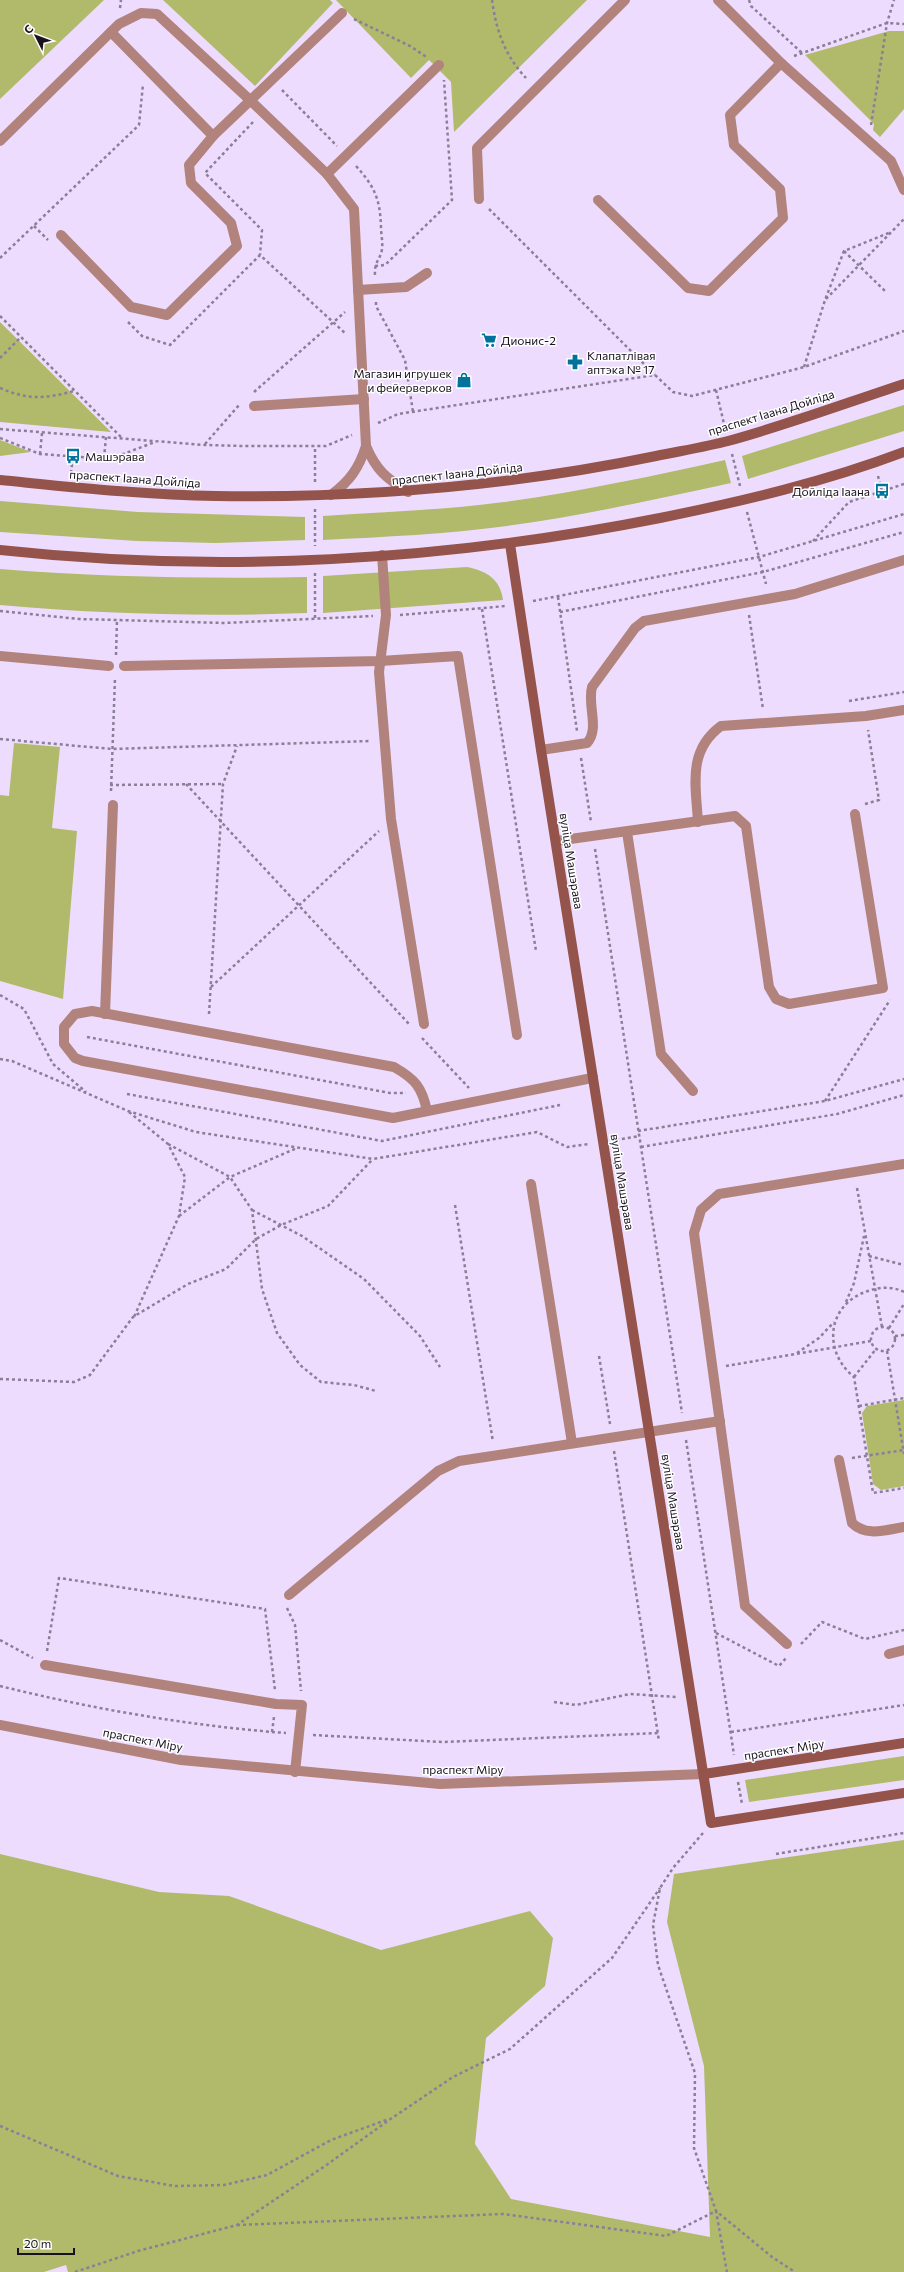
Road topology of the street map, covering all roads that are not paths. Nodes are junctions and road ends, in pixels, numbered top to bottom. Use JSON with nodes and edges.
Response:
{"nodes":[{"id":1,"x":625,"y":0,"type":"edge"},
{"id":2,"x":722,"y":1,"type":"edge"},
{"id":3,"x":342,"y":13,"type":"road end"},
{"id":4,"x":111,"y":32,"type":"junction"},
{"id":5,"x":781,"y":62,"type":"junction"},
{"id":6,"x":439,"y":65,"type":"road end"},
{"id":7,"x":250,"y":100,"type":"junction"},
{"id":8,"x":214,"y":136,"type":"junction"},
{"id":9,"x":0,"y":141,"type":"edge"},
{"id":10,"x":327,"y":174,"type":"junction"},
{"id":11,"x":904,"y":190,"type":"edge"},
{"id":12,"x":479,"y":199,"type":"road end"},
{"id":13,"x":598,"y":200,"type":"dead end"},
{"id":14,"x":61,"y":235,"type":"dead end"},
{"id":15,"x":427,"y":273,"type":"dead end"},
{"id":16,"x":358,"y":295,"type":"junction"},
{"id":17,"x":904,"y":384,"type":"edge"},
{"id":18,"x":364,"y":399,"type":"junction"},
{"id":19,"x":254,"y":406,"type":"dead end"},
{"id":20,"x":366,"y":446,"type":"junction"},
{"id":21,"x":904,"y":452,"type":"edge"},
{"id":22,"x":0,"y":480,"type":"edge"},
{"id":23,"x":408,"y":492,"type":"junction"},
{"id":24,"x":331,"y":495,"type":"junction"},
{"id":25,"x":510,"y":544,"type":"junction"},
{"id":26,"x":0,"y":550,"type":"edge"},
{"id":27,"x":382,"y":555,"type":"junction"},
{"id":28,"x":904,"y":560,"type":"edge"},
{"id":29,"x":0,"y":656,"type":"edge"},
{"id":30,"x":380,"y":661,"type":"junction"},
{"id":31,"x":904,"y":710,"type":"edge"},
{"id":32,"x":541,"y":750,"type":"junction"},
{"id":33,"x":113,"y":805,"type":"road end"},
{"id":34,"x":855,"y":814,"type":"dead end"},
{"id":35,"x":698,"y":822,"type":"junction"},
{"id":36,"x":627,"y":832,"type":"junction"},
{"id":37,"x":556,"y":841,"type":"junction"},
{"id":38,"x":105,"y":1014,"type":"junction"},
{"id":39,"x":424,"y":1024,"type":"dead end"},
{"id":40,"x":518,"y":1034,"type":"dead end"},
{"id":41,"x":593,"y":1077,"type":"junction"},
{"id":42,"x":693,"y":1091,"type":"dead end"},
{"id":43,"x":427,"y":1111,"type":"junction"},
{"id":44,"x":904,"y":1164,"type":"edge"},
{"id":45,"x":532,"y":1184,"type":"dead end"},
{"id":46,"x":720,"y":1421,"type":"junction"},
{"id":47,"x":649,"y":1430,"type":"junction"},
{"id":48,"x":572,"y":1443,"type":"junction"},
{"id":49,"x":839,"y":1460,"type":"road end"},
{"id":50,"x":904,"y":1527,"type":"edge"},
{"id":51,"x":289,"y":1595,"type":"road end"},
{"id":52,"x":791,"y":1647,"type":"road end"},
{"id":53,"x":904,"y":1650,"type":"edge"},
{"id":54,"x":889,"y":1654,"type":"dead end"},
{"id":55,"x":45,"y":1665,"type":"road end"},
{"id":56,"x":0,"y":1725,"type":"edge"},
{"id":57,"x":904,"y":1743,"type":"edge"},
{"id":58,"x":295,"y":1772,"type":"junction"},
{"id":59,"x":704,"y":1774,"type":"junction"},
{"id":60,"x":904,"y":1793,"type":"edge"}],
"edges":[{"from":1,"to":12,"type":"street"},
{"from":2,"to":5,"type":"street"},
{"from":3,"to":7,"type":"street"},
{"from":4,"to":7,"type":"street"},
{"from":4,"to":8,"type":"street"},
{"from":4,"to":9,"type":"street"},
{"from":5,"to":11,"type":"street"},
{"from":5,"to":13,"type":"street"},
{"from":6,"to":10,"type":"street"},
{"from":7,"to":8,"type":"street"},
{"from":7,"to":10,"type":"street"},
{"from":8,"to":14,"type":"street"},
{"from":10,"to":16,"type":"street"},
{"from":15,"to":16,"type":"street"},
{"from":16,"to":18,"type":"street"},
{"from":17,"to":23,"type":"main road","name":"праспект Іаана Дойліда"},
{"from":18,"to":19,"type":"street"},
{"from":18,"to":20,"type":"street"},
{"from":20,"to":23,"type":"street"},
{"from":20,"to":24,"type":"street"},
{"from":21,"to":25,"type":"main road"},
{"from":22,"to":24,"type":"main road","name":"праспект Іаана Дойліда"},
{"from":23,"to":24,"type":"main road","name":"праспект Іаана Дойліда"},
{"from":25,"to":27,"type":"main road"},
{"from":25,"to":32,"type":"main road","name":"вуліца Машэрава"},
{"from":26,"to":27,"type":"main road"},
{"from":27,"to":30,"type":"street"},
{"from":28,"to":32,"type":"street"},
{"from":29,"to":30,"type":"street"},
{"from":30,"to":39,"type":"street"},
{"from":30,"to":40,"type":"street"},
{"from":31,"to":35,"type":"street"},
{"from":32,"to":37,"type":"main road","name":"вуліца Машэрава"},
{"from":33,"to":38,"type":"street"},
{"from":34,"to":35,"type":"street"},
{"from":35,"to":36,"type":"street"},
{"from":36,"to":37,"type":"street"},
{"from":36,"to":42,"type":"street"},
{"from":37,"to":41,"type":"main road","name":"вуліца Машэрава"},
{"from":38,"to":43,"type":"street"},
{"from":38,"to":43,"type":"street"},
{"from":41,"to":43,"type":"street"},
{"from":41,"to":47,"type":"main road","name":"вуліца Машэрава"},
{"from":44,"to":46,"type":"street"},
{"from":45,"to":48,"type":"street"},
{"from":46,"to":47,"type":"street"},
{"from":46,"to":52,"type":"street"},
{"from":47,"to":48,"type":"street"},
{"from":47,"to":59,"type":"main road","name":"вуліца Машэрава"},
{"from":48,"to":51,"type":"street"},
{"from":49,"to":50,"type":"street"},
{"from":53,"to":54,"type":"street"},
{"from":55,"to":58,"type":"street"},
{"from":56,"to":58,"type":"street","name":"праспект Міру"},
{"from":57,"to":59,"type":"main road","name":"праспект Міру"},
{"from":58,"to":59,"type":"street","name":"праспект Міру"},
{"from":59,"to":60,"type":"main road","name":"вуліца Машэрава"}]}
